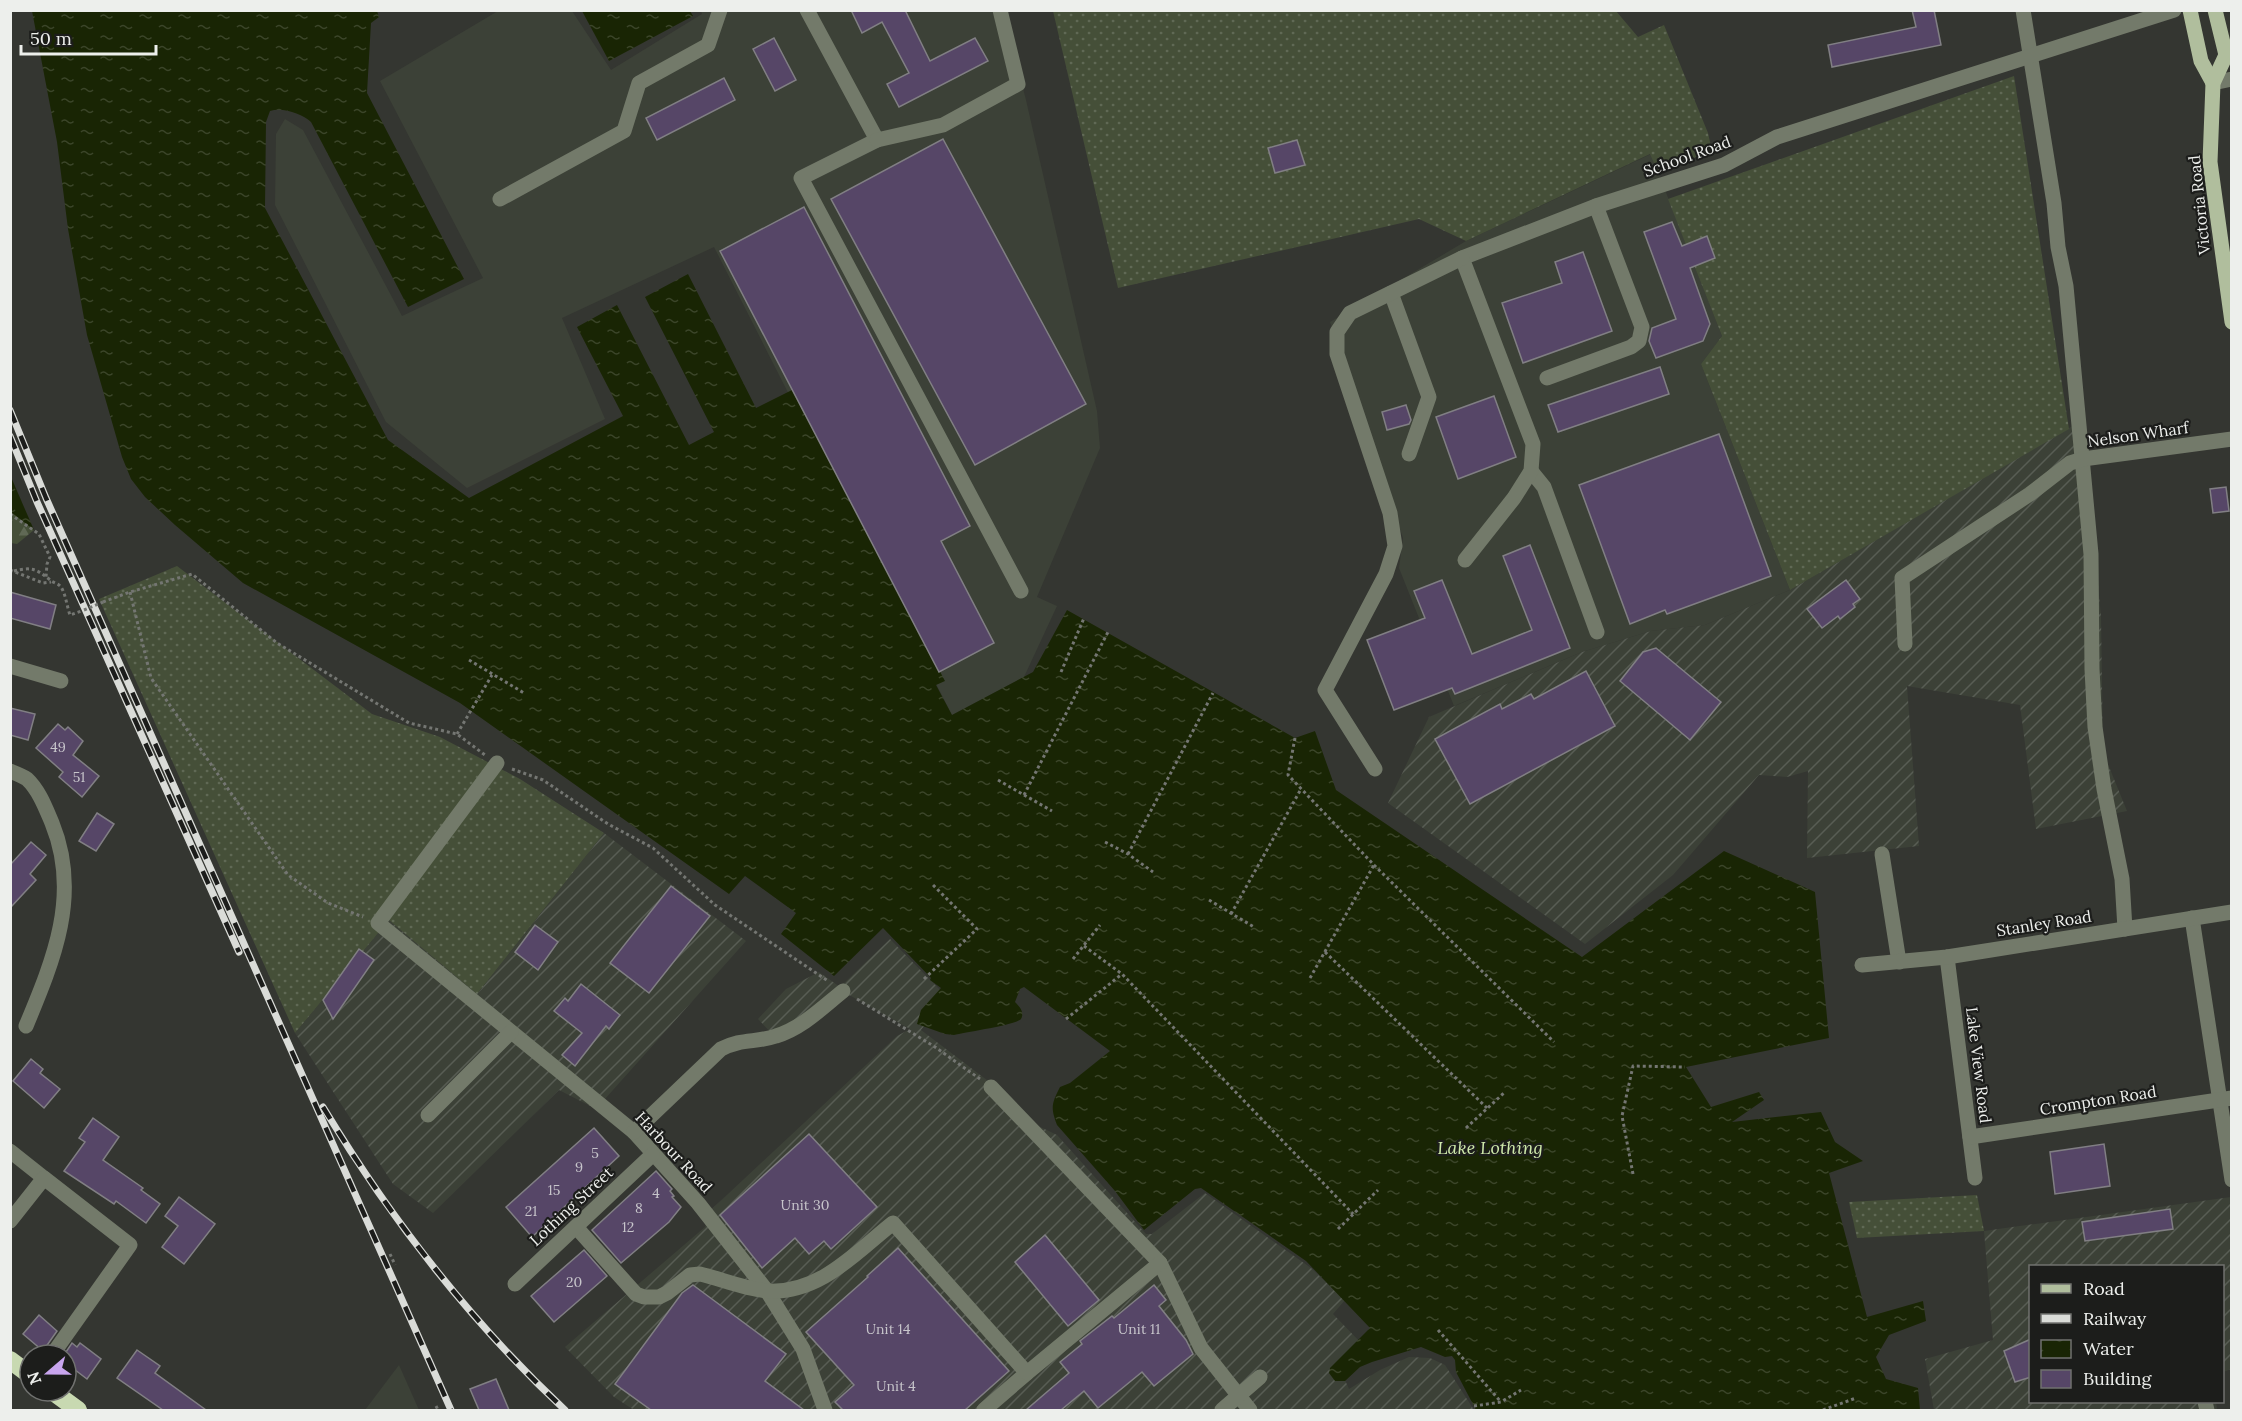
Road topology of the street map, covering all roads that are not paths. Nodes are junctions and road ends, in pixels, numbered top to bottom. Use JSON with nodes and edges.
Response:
{"nodes":[{"id":1,"x":720,"y":10,"type":"edge"},
{"id":2,"x":807,"y":10,"type":"edge"},
{"id":3,"x":1000,"y":10,"type":"edge"},
{"id":4,"x":2023,"y":10,"type":"edge"},
{"id":5,"x":2174,"y":10,"type":"edge"},
{"id":6,"x":2190,"y":10,"type":"edge"},
{"id":7,"x":2215,"y":10,"type":"edge"},
{"id":8,"x":2029,"y":56,"type":"junction"},
{"id":9,"x":2232,"y":79,"type":"edge"},
{"id":10,"x":2213,"y":83,"type":"junction"},
{"id":11,"x":878,"y":140,"type":"junction"},
{"id":12,"x":500,"y":199,"type":"dead end"},
{"id":13,"x":1596,"y":206,"type":"junction"},
{"id":14,"x":1462,"y":258,"type":"junction"},
{"id":15,"x":1392,"y":293,"type":"junction"},
{"id":16,"x":2232,"y":322,"type":"edge"},
{"id":17,"x":1547,"y":378,"type":"dead end"},
{"id":18,"x":2232,"y":440,"type":"edge"},
{"id":19,"x":1408,"y":454,"type":"dead end"},
{"id":20,"x":2083,"y":459,"type":"junction"},
{"id":21,"x":1531,"y":471,"type":"junction"},
{"id":22,"x":1464,"y":560,"type":"dead end"},
{"id":23,"x":1022,"y":591,"type":"dead end"},
{"id":24,"x":1597,"y":632,"type":"dead end"},
{"id":25,"x":1905,"y":644,"type":"dead end"},
{"id":26,"x":10,"y":666,"type":"edge"},
{"id":27,"x":61,"y":681,"type":"dead end"},
{"id":28,"x":497,"y":764,"type":"road end"},
{"id":29,"x":1375,"y":769,"type":"dead end"},
{"id":30,"x":10,"y":771,"type":"edge"},
{"id":31,"x":1882,"y":854,"type":"dead end"},
{"id":32,"x":2232,"y":912,"type":"edge"},
{"id":33,"x":2192,"y":918,"type":"junction"},
{"id":34,"x":2125,"y":928,"type":"junction"},
{"id":35,"x":1947,"y":957,"type":"junction"},
{"id":36,"x":1899,"y":962,"type":"junction"},
{"id":37,"x":1862,"y":965,"type":"dead end"},
{"id":38,"x":843,"y":991,"type":"road end"},
{"id":39,"x":26,"y":1026,"type":"dead end"},
{"id":40,"x":511,"y":1032,"type":"junction"},
{"id":41,"x":991,"y":1087,"type":"road end"},
{"id":42,"x":2226,"y":1099,"type":"edge"},
{"id":43,"x":428,"y":1115,"type":"dead end"},
{"id":44,"x":634,"y":1132,"type":"junction"},
{"id":45,"x":1970,"y":1137,"type":"junction"},
{"id":46,"x":10,"y":1151,"type":"edge"},
{"id":47,"x":652,"y":1155,"type":"junction"},
{"id":48,"x":44,"y":1178,"type":"junction"},
{"id":49,"x":1976,"y":1178,"type":"dead end"},
{"id":50,"x":2232,"y":1180,"type":"edge"},
{"id":51,"x":10,"y":1221,"type":"edge"},
{"id":52,"x":576,"y":1227,"type":"junction"},
{"id":53,"x":1160,"y":1263,"type":"junction"},
{"id":54,"x":515,"y":1284,"type":"dead end"},
{"id":55,"x":767,"y":1291,"type":"junction"},
{"id":56,"x":61,"y":1343,"type":"edge"},
{"id":57,"x":1027,"y":1373,"type":"junction"},
{"id":58,"x":1260,"y":1377,"type":"dead end"},
{"id":59,"x":1238,"y":1396,"type":"junction"},
{"id":60,"x":825,"y":1410,"type":"edge"},
{"id":61,"x":984,"y":1410,"type":"edge"},
{"id":62,"x":1222,"y":1410,"type":"edge"},
{"id":63,"x":1250,"y":1410,"type":"edge"}],
"edges":[{"from":1,"to":12,"type":"street"},
{"from":2,"to":11,"type":"street"},
{"from":3,"to":11,"type":"street"},
{"from":4,"to":8,"type":"street"},
{"from":5,"to":8,"type":"street","name":"School Road"},
{"from":6,"to":10,"type":"main road","name":"Victoria Road"},
{"from":7,"to":10,"type":"main road","name":"Victoria Road"},
{"from":8,"to":13,"type":"street","name":"School Road"},
{"from":8,"to":20,"type":"street"},
{"from":9,"to":10,"type":"street"},
{"from":10,"to":16,"type":"main road","name":"Victoria Road"},
{"from":11,"to":23,"type":"street"},
{"from":13,"to":14,"type":"street","name":"School Road"},
{"from":13,"to":17,"type":"street"},
{"from":14,"to":15,"type":"street","name":"School Road"},
{"from":14,"to":21,"type":"street"},
{"from":15,"to":19,"type":"street"},
{"from":15,"to":29,"type":"street","name":"School Road"},
{"from":18,"to":20,"type":"street","name":"Nelson Wharf"},
{"from":20,"to":25,"type":"street","name":"Nelson Wharf"},
{"from":20,"to":34,"type":"street"},
{"from":21,"to":22,"type":"street"},
{"from":21,"to":24,"type":"street"},
{"from":26,"to":27,"type":"street"},
{"from":28,"to":40,"type":"street","name":"Harbour Road"},
{"from":30,"to":39,"type":"street"},
{"from":31,"to":36,"type":"street"},
{"from":32,"to":33,"type":"street","name":"Stanley Road"},
{"from":33,"to":34,"type":"street","name":"Stanley Road"},
{"from":33,"to":42,"type":"street"},
{"from":34,"to":35,"type":"street","name":"Stanley Road"},
{"from":35,"to":36,"type":"street","name":"Stanley Road"},
{"from":35,"to":45,"type":"street","name":"Lake View Road"},
{"from":36,"to":37,"type":"street","name":"Stanley Road"},
{"from":38,"to":44,"type":"street"},
{"from":40,"to":43,"type":"street"},
{"from":40,"to":44,"type":"street","name":"Harbour Road"},
{"from":41,"to":53,"type":"street"},
{"from":42,"to":45,"type":"street","name":"Crompton Road"},
{"from":42,"to":50,"type":"street"},
{"from":44,"to":47,"type":"street","name":"Harbour Road"},
{"from":45,"to":49,"type":"street","name":"Lake View Road"},
{"from":46,"to":48,"type":"street"},
{"from":47,"to":52,"type":"street","name":"Lothing Street"},
{"from":47,"to":55,"type":"street","name":"Harbour Road"},
{"from":48,"to":51,"type":"street"},
{"from":48,"to":56,"type":"street"},
{"from":52,"to":54,"type":"street","name":"Lothing Street"},
{"from":52,"to":55,"type":"street"},
{"from":53,"to":57,"type":"street"},
{"from":53,"to":59,"type":"street"},
{"from":55,"to":57,"type":"street"},
{"from":55,"to":60,"type":"street","name":"Harbour Road"},
{"from":57,"to":61,"type":"street"},
{"from":58,"to":59,"type":"street"},
{"from":59,"to":62,"type":"street"},
{"from":59,"to":63,"type":"street"}]}
